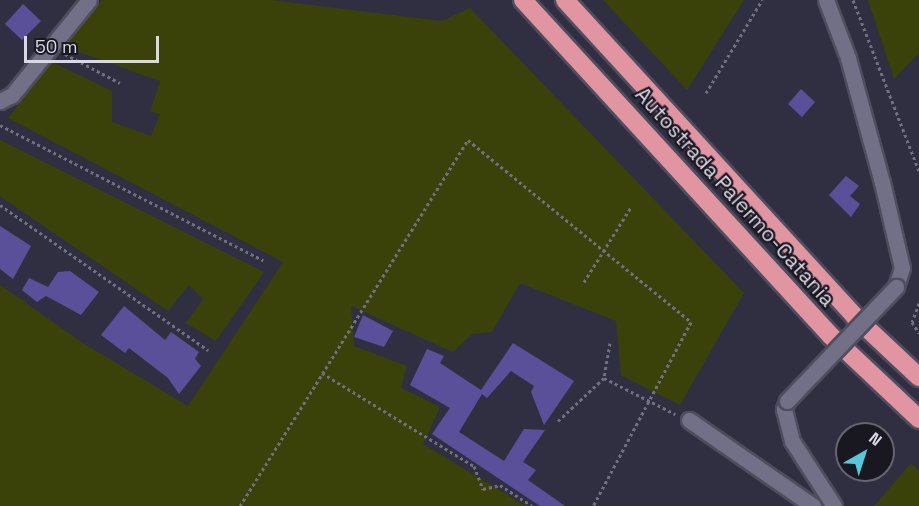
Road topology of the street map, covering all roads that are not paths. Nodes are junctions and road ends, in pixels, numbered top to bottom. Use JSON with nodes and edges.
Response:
{"nodes":[{"id":1,"x":89,"y":0,"type":"edge"},
{"id":2,"x":523,"y":0,"type":"edge"},
{"id":3,"x":565,"y":0,"type":"edge"},
{"id":4,"x":826,"y":0,"type":"edge"},
{"id":5,"x":0,"y":101,"type":"edge"},
{"id":6,"x":919,"y":377,"type":"edge"},
{"id":7,"x":919,"y":419,"type":"edge"},
{"id":8,"x":689,"y":420,"type":"road end"},
{"id":9,"x":813,"y":506,"type":"edge"},
{"id":10,"x":834,"y":506,"type":"edge"}],
"edges":[{"from":1,"to":5,"type":"street"},
{"from":2,"to":7,"type":"highway","name":"Autostrada Palermo-Catania"},
{"from":3,"to":6,"type":"highway","name":"Autostrada Palermo-Catania"},
{"from":4,"to":10,"type":"street","bridge":true},
{"from":8,"to":9,"type":"street"}]}
